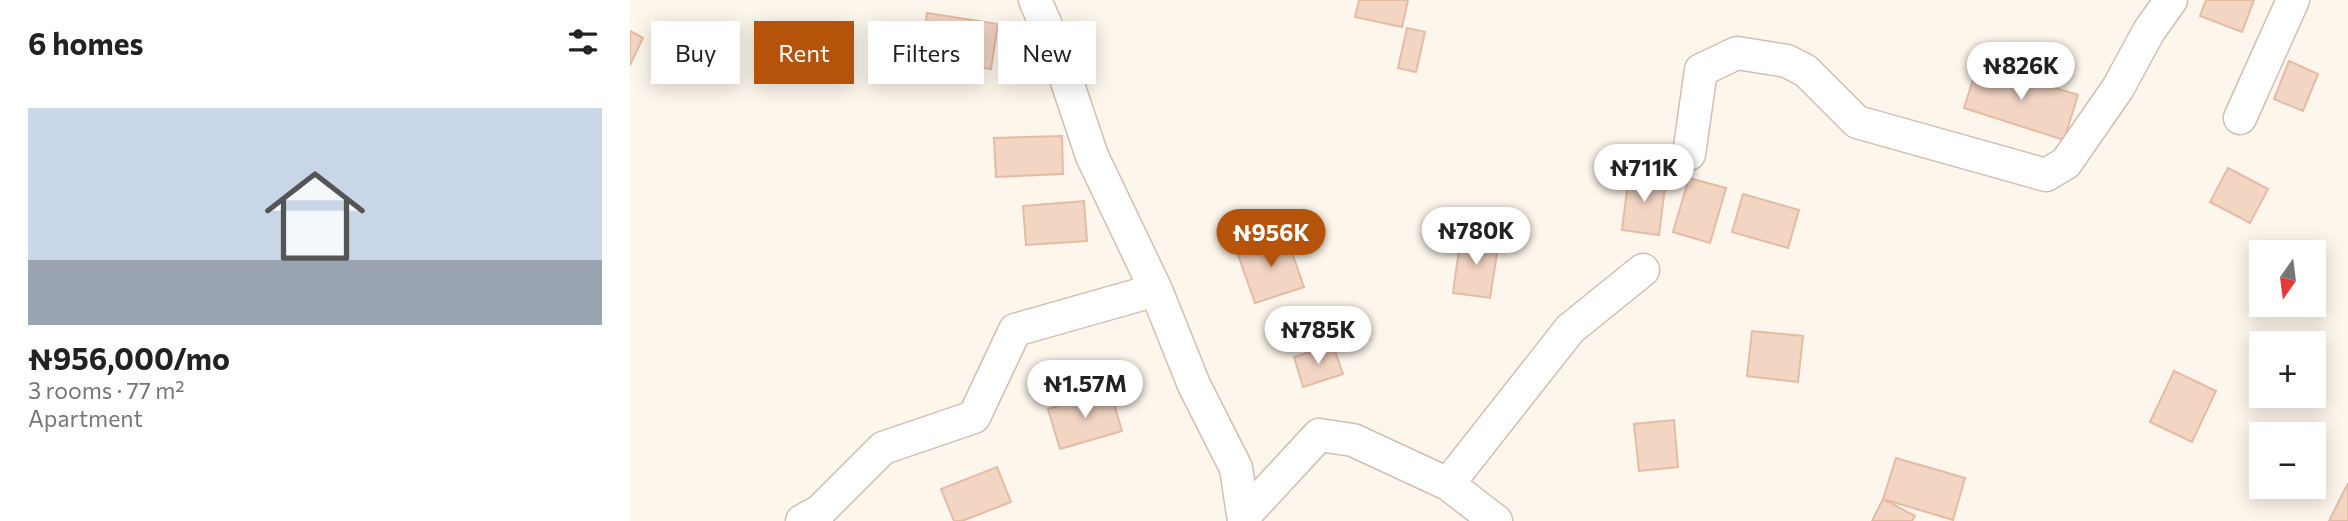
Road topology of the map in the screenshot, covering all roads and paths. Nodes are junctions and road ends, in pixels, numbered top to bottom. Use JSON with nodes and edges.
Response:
{"nodes":[{"id":1,"x":1035,"y":0,"type":"edge"},
{"id":2,"x":2171,"y":0,"type":"edge"},
{"id":3,"x":2293,"y":0,"type":"edge"},
{"id":4,"x":2240,"y":118,"type":"dead end"},
{"id":5,"x":1689,"y":154,"type":"dead end"},
{"id":6,"x":1643,"y":270,"type":"dead end"},
{"id":7,"x":1156,"y":290,"type":"junction"},
{"id":8,"x":1448,"y":484,"type":"junction"},
{"id":9,"x":1244,"y":518,"type":"edge"},
{"id":10,"x":802,"y":521,"type":"edge"},
{"id":11,"x":1496,"y":521,"type":"edge"}],
"edges":[{"from":1,"to":7,"type":"street"},
{"from":2,"to":5,"type":"street"},
{"from":3,"to":4,"type":"street"},
{"from":6,"to":8,"type":"street"},
{"from":7,"to":9,"type":"street"},
{"from":7,"to":10,"type":"street"},
{"from":8,"to":9,"type":"street"},
{"from":8,"to":11,"type":"street"}]}
